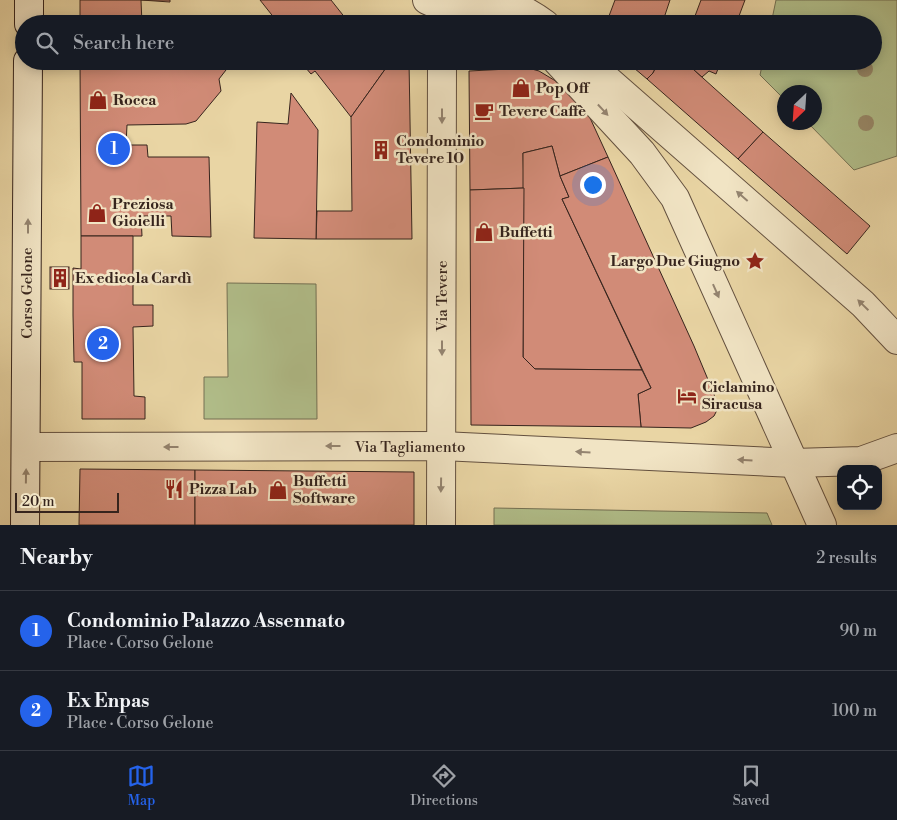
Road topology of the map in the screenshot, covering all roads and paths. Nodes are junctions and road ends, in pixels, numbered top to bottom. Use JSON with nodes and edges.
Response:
{"nodes":[{"id":1,"x":29,"y":0,"type":"edge"},
{"id":2,"x":521,"y":9,"type":"edge"},
{"id":3,"x":435,"y":10,"type":"edge"},
{"id":4,"x":29,"y":15,"type":"edge"},
{"id":5,"x":481,"y":15,"type":"edge"},
{"id":6,"x":494,"y":15,"type":"edge"},
{"id":7,"x":28,"y":70,"type":"edge"},
{"id":8,"x":442,"y":70,"type":"edge"},
{"id":9,"x":565,"y":70,"type":"edge"},
{"id":10,"x":596,"y":70,"type":"edge"},
{"id":11,"x":701,"y":161,"type":"junction"},
{"id":12,"x":663,"y":182,"type":"junction"},
{"id":13,"x":897,"y":340,"type":"edge"},
{"id":14,"x":442,"y":446,"type":"junction"},
{"id":15,"x":26,"y":447,"type":"junction"},
{"id":16,"x":897,"y":448,"type":"edge"},
{"id":17,"x":794,"y":464,"type":"junction"},
{"id":18,"x":25,"y":525,"type":"edge"},
{"id":19,"x":441,"y":525,"type":"edge"},
{"id":20,"x":822,"y":525,"type":"edge"}],
"edges":[{"from":1,"to":4,"type":"street"},
{"from":2,"to":6,"type":"street"},
{"from":3,"to":5,"type":"street"},
{"from":15,"to":7,"type":"street","name":"Corso Gelone","one_way":true},
{"from":8,"to":14,"type":"street","name":"Via Tevere","one_way":true},
{"from":9,"to":12,"type":"street","one_way":true},
{"from":10,"to":11,"type":"street"},
{"from":11,"to":12,"type":"street"},
{"from":13,"to":11,"type":"street","one_way":true},
{"from":12,"to":17,"type":"street","one_way":true},
{"from":14,"to":15,"type":"street","name":"Via Tagliamento","one_way":true},
{"from":17,"to":14,"type":"street","name":"Via Tagliamento","one_way":true},
{"from":14,"to":19,"type":"street","name":"Via Tevere","one_way":true},
{"from":18,"to":15,"type":"street","name":"Corso Gelone","one_way":true},
{"from":16,"to":17,"type":"street","name":"Via Tagliamento"},
{"from":17,"to":20,"type":"street"}]}
